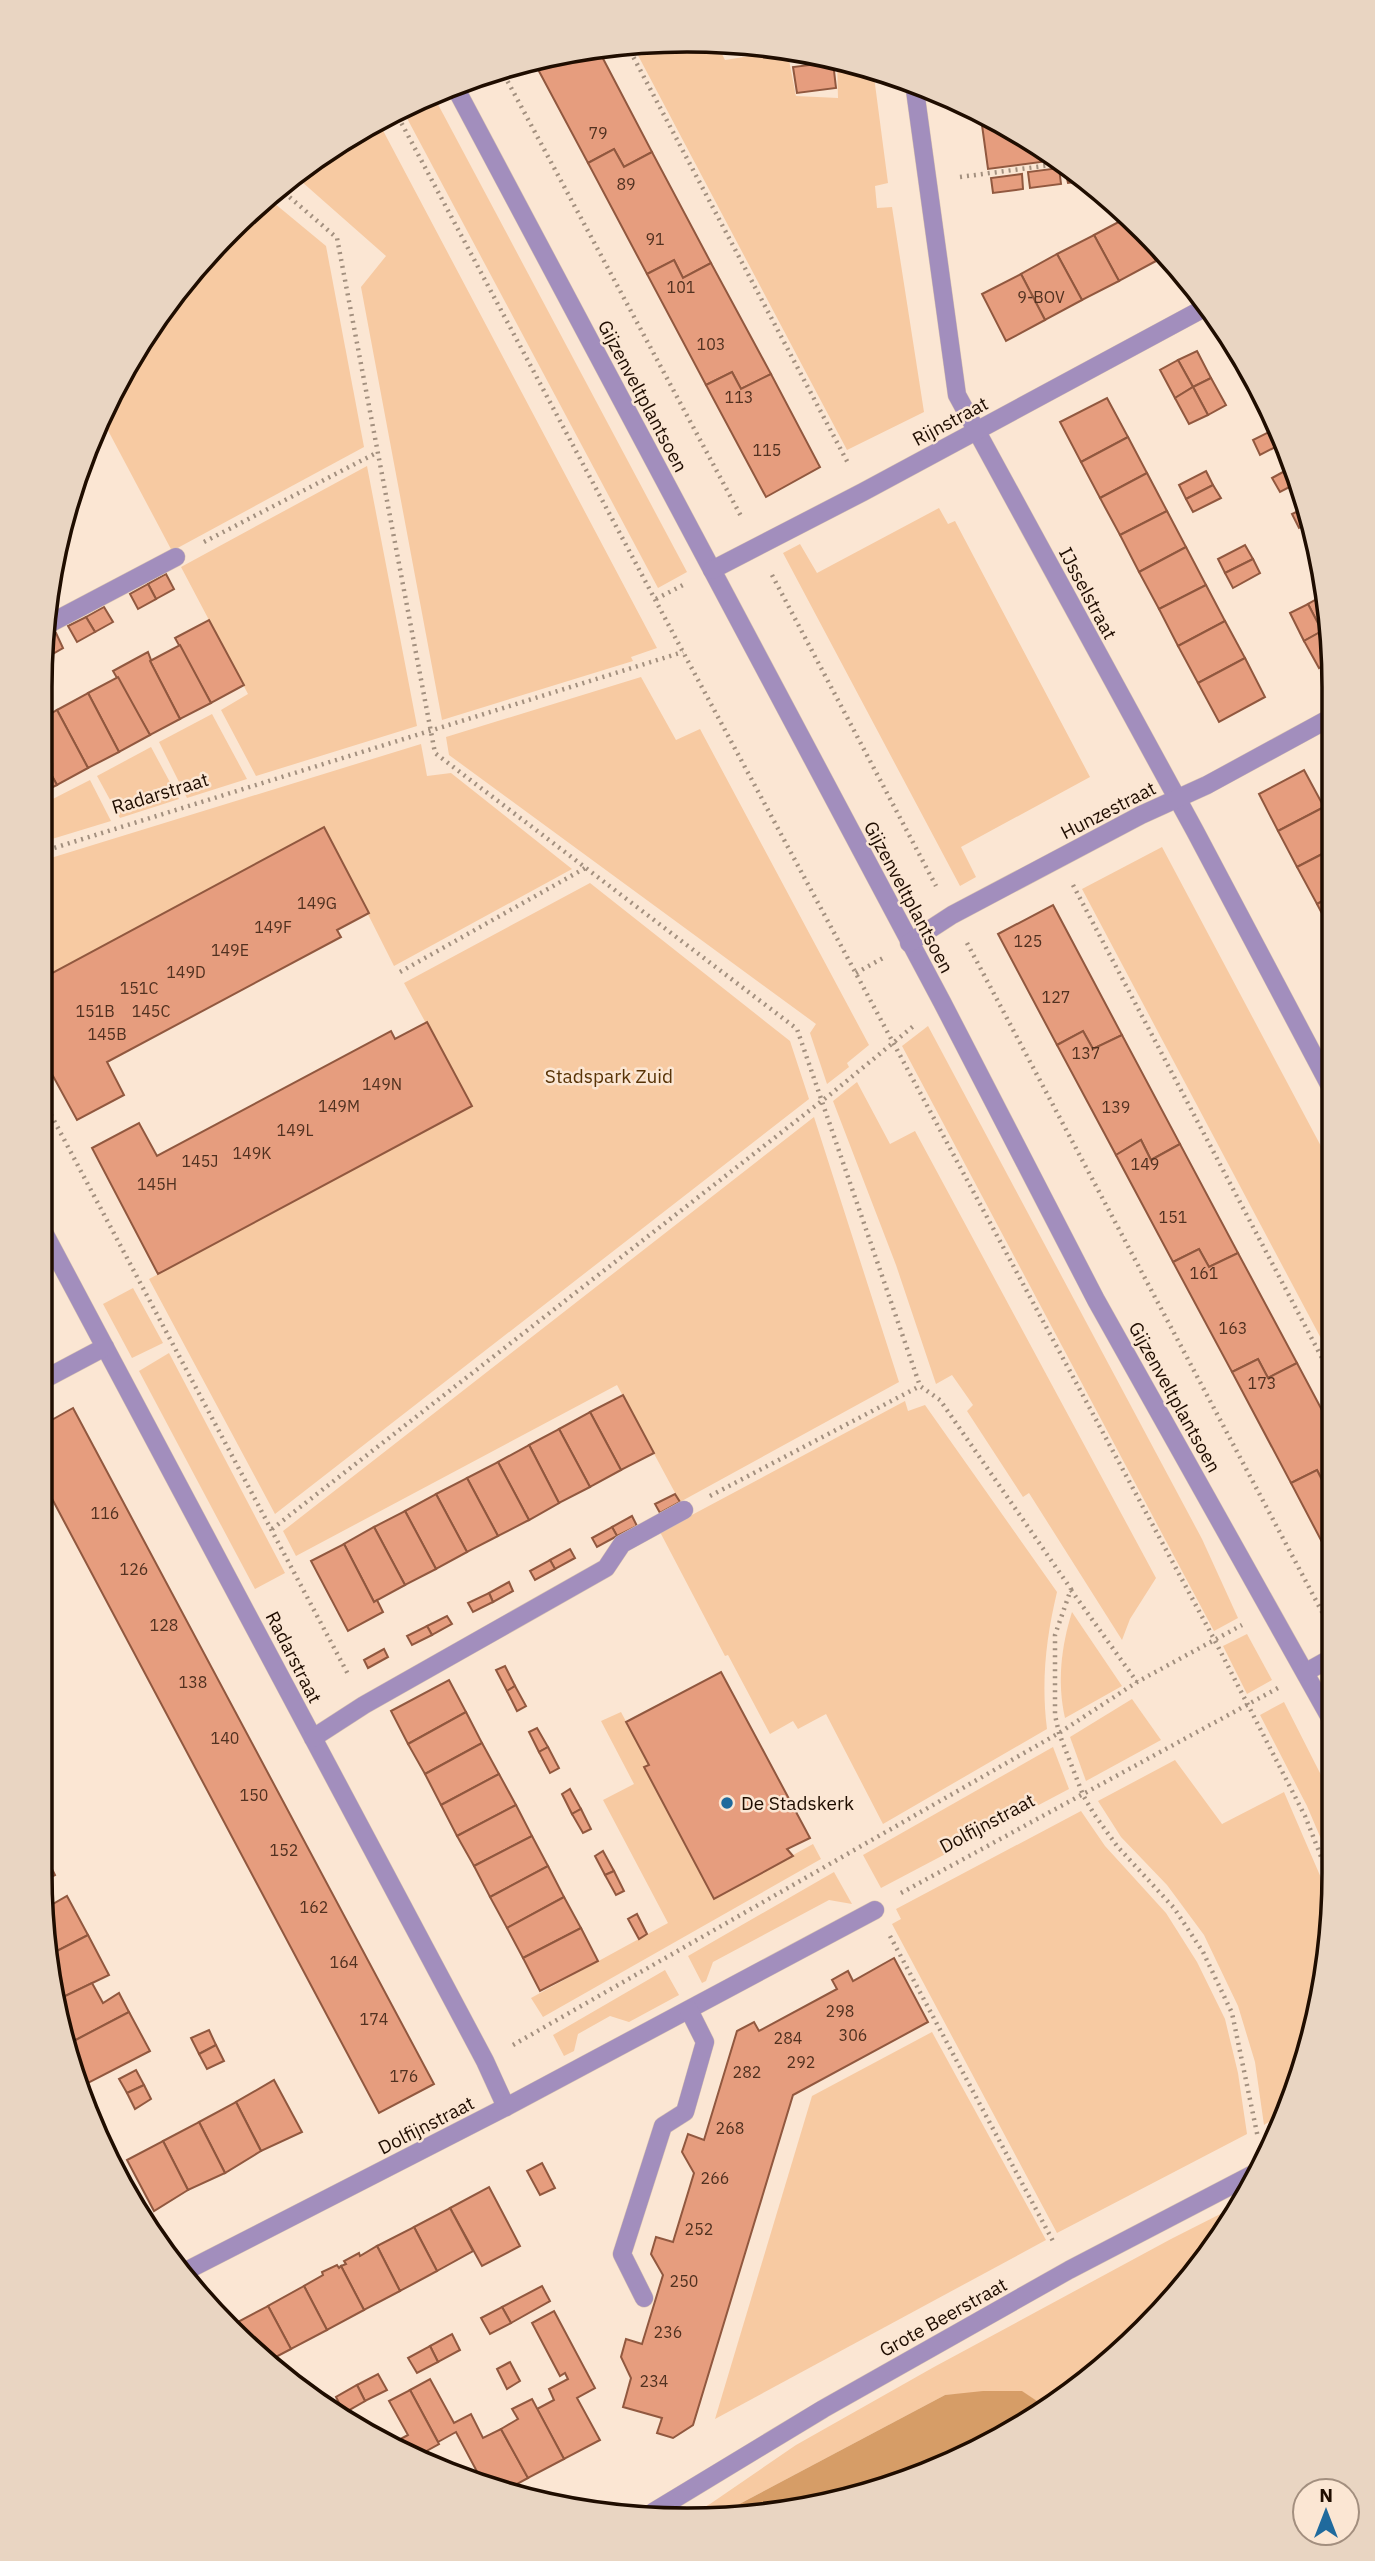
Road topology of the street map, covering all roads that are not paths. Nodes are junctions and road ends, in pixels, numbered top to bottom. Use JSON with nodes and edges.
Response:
{"nodes":[{"id":1,"x":460,"y":95,"type":"edge"},
{"id":2,"x":916,"y":95,"type":"edge"},
{"id":3,"x":1198,"y":311,"type":"edge"},
{"id":4,"x":977,"y":430,"type":"junction"},
{"id":5,"x":176,"y":557,"type":"road end"},
{"id":6,"x":712,"y":570,"type":"junction"},
{"id":7,"x":57,"y":620,"type":"edge"},
{"id":8,"x":1322,"y":723,"type":"edge"},
{"id":9,"x":1176,"y":799,"type":"junction"},
{"id":10,"x":909,"y":943,"type":"junction"},
{"id":11,"x":1322,"y":1071,"type":"edge"},
{"id":12,"x":52,"y":1247,"type":"edge"},
{"id":13,"x":105,"y":1346,"type":"junction"},
{"id":14,"x":52,"y":1375,"type":"edge"},
{"id":15,"x":684,"y":1510,"type":"road end"},
{"id":16,"x":1322,"y":1663,"type":"edge"},
{"id":17,"x":1306,"y":1672,"type":"junction"},
{"id":18,"x":1322,"y":1702,"type":"edge"},
{"id":19,"x":313,"y":1738,"type":"junction"},
{"id":20,"x":875,"y":1910,"type":"road end"},
{"id":21,"x":689,"y":2010,"type":"junction"},
{"id":22,"x":506,"y":2107,"type":"junction"},
{"id":23,"x":1243,"y":2179,"type":"edge"},
{"id":24,"x":191,"y":2268,"type":"edge"},
{"id":25,"x":643,"y":2298,"type":"dead end"},
{"id":26,"x":661,"y":2507,"type":"edge"}],
"edges":[{"from":1,"to":6,"type":"street","name":"Gijzenveltplantsoen"},
{"from":2,"to":4,"type":"street","name":"IJsselstraat"},
{"from":3,"to":4,"type":"street","name":"Rijnstraat"},
{"from":4,"to":6,"type":"street","name":"Rijnstraat"},
{"from":4,"to":9,"type":"street","name":"IJsselstraat"},
{"from":5,"to":7,"type":"street"},
{"from":6,"to":10,"type":"street","name":"Gijzenveltplantsoen"},
{"from":8,"to":9,"type":"street","name":"Hunzestraat"},
{"from":9,"to":10,"type":"street","name":"Hunzestraat"},
{"from":9,"to":11,"type":"street","name":"IJsselstraat"},
{"from":10,"to":17,"type":"street","name":"Gijzenveltplantsoen"},
{"from":12,"to":13,"type":"street","name":"Radarstraat"},
{"from":13,"to":14,"type":"street"},
{"from":13,"to":19,"type":"street","name":"Radarstraat"},
{"from":15,"to":19,"type":"street"},
{"from":16,"to":17,"type":"street"},
{"from":17,"to":18,"type":"street","name":"Gijzenveltplantsoen"},
{"from":19,"to":22,"type":"street","name":"Radarstraat"},
{"from":20,"to":21,"type":"street","name":"Dolfijnstraat"},
{"from":21,"to":22,"type":"street","name":"Dolfijnstraat"},
{"from":21,"to":25,"type":"street"},
{"from":22,"to":24,"type":"street","name":"Dolfijnstraat"},
{"from":23,"to":26,"type":"street","name":"Grote Beerstraat"}]}
